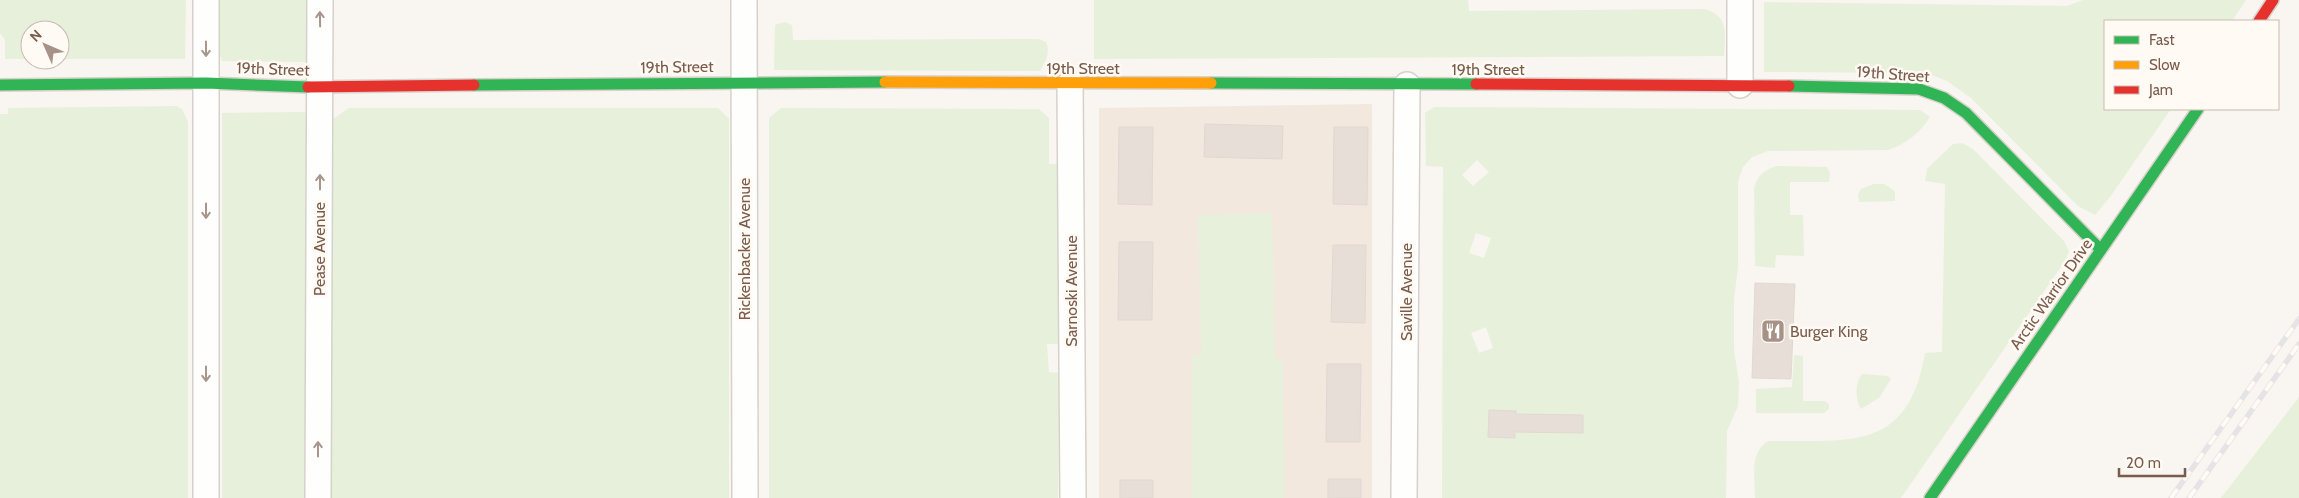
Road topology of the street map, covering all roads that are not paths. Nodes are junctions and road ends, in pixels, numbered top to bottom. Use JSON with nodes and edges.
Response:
{"nodes":[{"id":1,"x":206,"y":0,"type":"edge"},
{"id":2,"x":320,"y":0,"type":"edge"},
{"id":3,"x":744,"y":0,"type":"edge"},
{"id":4,"x":1740,"y":0,"type":"edge"},
{"id":5,"x":2273,"y":0,"type":"edge"},
{"id":6,"x":2259,"y":20,"type":"edge"},
{"id":7,"x":743,"y":82,"type":"junction"},
{"id":8,"x":206,"y":83,"type":"junction"},
{"id":9,"x":1070,"y":84,"type":"junction"},
{"id":10,"x":1407,"y":85,"type":"junction"},
{"id":11,"x":1740,"y":85,"type":"junction"},
{"id":12,"x":0,"y":86,"type":"edge"},
{"id":13,"x":320,"y":87,"type":"junction"},
{"id":14,"x":2197,"y":110,"type":"edge"},
{"id":15,"x":2101,"y":250,"type":"junction"},
{"id":16,"x":206,"y":498,"type":"edge"},
{"id":17,"x":318,"y":498,"type":"edge"},
{"id":18,"x":745,"y":498,"type":"edge"},
{"id":19,"x":1073,"y":498,"type":"edge"},
{"id":20,"x":1404,"y":498,"type":"edge"},
{"id":21,"x":1930,"y":498,"type":"edge"}],
"edges":[{"from":1,"to":8,"type":"street","one_way":true},
{"from":13,"to":2,"type":"street","name":"Pease Avenue","one_way":true},
{"from":3,"to":7,"type":"street","name":"Rickenbacker Avenue"},
{"from":4,"to":11,"type":"street"},
{"from":5,"to":6,"type":"street"},
{"from":7,"to":9,"type":"street","name":"19th Street"},
{"from":7,"to":13,"type":"street","name":"19th Street"},
{"from":7,"to":18,"type":"street","name":"Rickenbacker Avenue"},
{"from":8,"to":12,"type":"street","name":"19th Street"},
{"from":8,"to":13,"type":"street","name":"19th Street"},
{"from":8,"to":16,"type":"street","one_way":true},
{"from":9,"to":10,"type":"street","name":"19th Street"},
{"from":9,"to":19,"type":"street","name":"Sarnoski Avenue"},
{"from":10,"to":11,"type":"street","name":"19th Street"},
{"from":10,"to":20,"type":"street","name":"Saville Avenue"},
{"from":11,"to":15,"type":"street","name":"19th Street"},
{"from":17,"to":13,"type":"street","name":"Pease Avenue","one_way":true},
{"from":14,"to":15,"type":"street","name":"Arctic Warrior Drive"},
{"from":15,"to":21,"type":"street","name":"Arctic Warrior Drive"}]}
